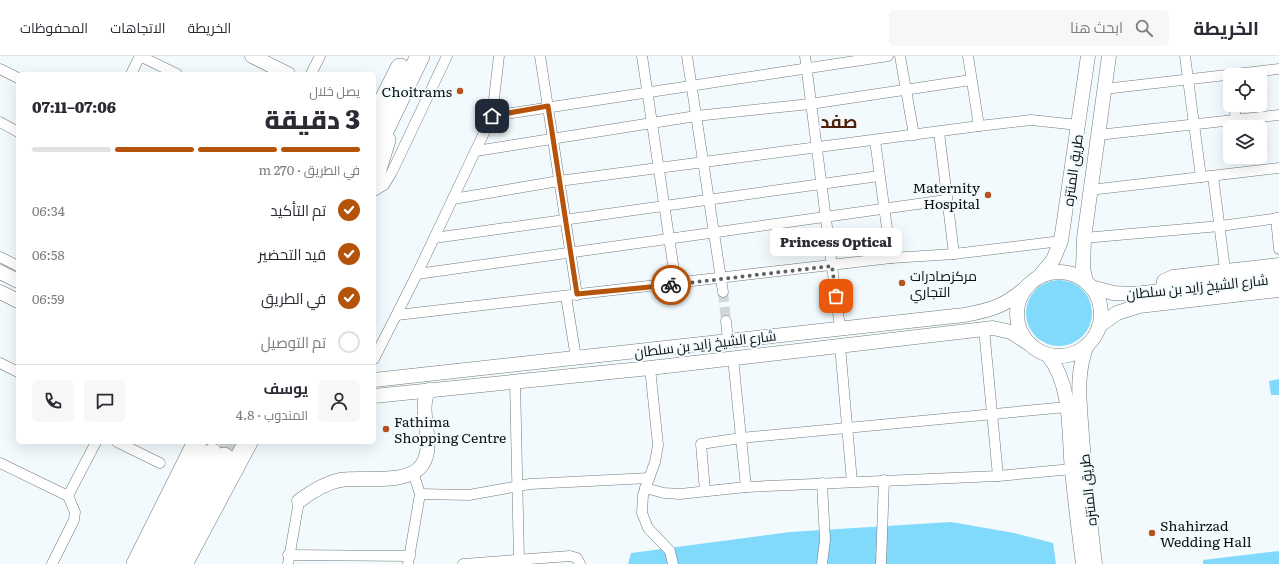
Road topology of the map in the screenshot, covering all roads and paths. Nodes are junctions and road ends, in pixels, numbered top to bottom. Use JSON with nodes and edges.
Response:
{"nodes":[{"id":1,"x":140,"y":56,"type":"edge"},
{"id":2,"x":252,"y":56,"type":"edge"},
{"id":3,"x":320,"y":56,"type":"edge"},
{"id":4,"x":395,"y":56,"type":"edge"},
{"id":5,"x":447,"y":56,"type":"edge"},
{"id":6,"x":498,"y":56,"type":"edge"},
{"id":7,"x":540,"y":56,"type":"edge"},
{"id":8,"x":642,"y":56,"type":"edge"},
{"id":9,"x":687,"y":56,"type":"edge"},
{"id":10,"x":805,"y":56,"type":"edge"},
{"id":11,"x":888,"y":56,"type":"edge"},
{"id":12,"x":900,"y":56,"type":"edge"},
{"id":13,"x":968,"y":56,"type":"edge"},
{"id":14,"x":1088,"y":56,"type":"edge"},
{"id":15,"x":1109,"y":56,"type":"edge"},
{"id":16,"x":1185,"y":56,"type":"edge"},
{"id":17,"x":417,"y":57,"type":"edge"},
{"id":18,"x":806,"y":68,"type":"junction"},
{"id":19,"x":0,"y":69,"type":"edge"},
{"id":20,"x":1279,"y":69,"type":"edge"},
{"id":21,"x":1267,"y":71,"type":"edge"},
{"id":22,"x":132,"y":72,"type":"edge"},
{"id":23,"x":173,"y":72,"type":"edge"},
{"id":24,"x":284,"y":72,"type":"edge"},
{"id":25,"x":312,"y":72,"type":"edge"},
{"id":26,"x":16,"y":77,"type":"edge"},
{"id":27,"x":1223,"y":77,"type":"edge"},
{"id":28,"x":971,"y":80,"type":"junction"},
{"id":29,"x":1187,"y":80,"type":"junction"},
{"id":30,"x":692,"y":85,"type":"junction"},
{"id":31,"x":906,"y":88,"type":"junction"},
{"id":32,"x":1104,"y":89,"type":"junction"},
{"id":33,"x":376,"y":90,"type":"edge"},
{"id":34,"x":647,"y":92,"type":"junction"},
{"id":35,"x":810,"y":104,"type":"junction"},
{"id":36,"x":548,"y":106,"type":"junction"},
{"id":37,"x":1235,"y":112,"type":"edge"},
{"id":38,"x":1279,"y":115,"type":"edge"},
{"id":39,"x":379,"y":116,"type":"edge"},
{"id":40,"x":492,"y":116,"type":"junction"},
{"id":41,"x":696,"y":116,"type":"junction"},
{"id":42,"x":1236,"y":120,"type":"joint"},
{"id":43,"x":1223,"y":121,"type":"edge"},
{"id":44,"x":0,"y":122,"type":"edge"},
{"id":45,"x":652,"y":122,"type":"junction"},
{"id":46,"x":1194,"y":124,"type":"junction"},
{"id":47,"x":1078,"y":125,"type":"junction"},
{"id":48,"x":979,"y":126,"type":"junction"},
{"id":49,"x":16,"y":131,"type":"edge"},
{"id":50,"x":939,"y":132,"type":"junction"},
{"id":51,"x":914,"y":135,"type":"junction"},
{"id":52,"x":1098,"y":135,"type":"junction"},
{"id":53,"x":553,"y":138,"type":"junction"},
{"id":54,"x":875,"y":140,"type":"junction"},
{"id":55,"x":816,"y":148,"type":"junction"},
{"id":56,"x":476,"y":151,"type":"junction"},
{"id":57,"x":376,"y":154,"type":"edge"},
{"id":58,"x":396,"y":162,"type":"junction"},
{"id":59,"x":703,"y":162,"type":"junction"},
{"id":60,"x":376,"y":167,"type":"edge"},
{"id":61,"x":658,"y":168,"type":"junction"},
{"id":62,"x":1279,"y":168,"type":"edge"},
{"id":63,"x":879,"y":176,"type":"junction"},
{"id":64,"x":1213,"y":176,"type":"junction"},
{"id":65,"x":1201,"y":178,"type":"junction"},
{"id":66,"x":560,"y":181,"type":"junction"},
{"id":67,"x":820,"y":184,"type":"junction"},
{"id":68,"x":376,"y":190,"type":"edge"},
{"id":69,"x":1090,"y":190,"type":"junction"},
{"id":70,"x":453,"y":199,"type":"junction"},
{"id":71,"x":709,"y":200,"type":"junction"},
{"id":72,"x":946,"y":200,"type":"junction"},
{"id":73,"x":664,"y":206,"type":"junction"},
{"id":74,"x":884,"y":210,"type":"junction"},
{"id":75,"x":825,"y":217,"type":"junction"},
{"id":76,"x":1277,"y":218,"type":"edge"},
{"id":77,"x":566,"y":220,"type":"junction"},
{"id":78,"x":1220,"y":226,"type":"junction"},
{"id":79,"x":714,"y":233,"type":"junction"},
{"id":80,"x":434,"y":238,"type":"junction"},
{"id":81,"x":1084,"y":238,"type":"junction"},
{"id":82,"x":669,"y":239,"type":"junction"},
{"id":83,"x":1061,"y":241,"type":"junction"},
{"id":84,"x":1279,"y":249,"type":"edge"},
{"id":85,"x":571,"y":253,"type":"junction"},
{"id":86,"x":954,"y":254,"type":"junction"},
{"id":87,"x":0,"y":257,"type":"edge"},
{"id":88,"x":891,"y":258,"type":"junction"},
{"id":89,"x":1279,"y":265,"type":"edge"},
{"id":90,"x":832,"y":266,"type":"junction"},
{"id":91,"x":13,"y":273,"type":"edge"},
{"id":92,"x":417,"y":274,"type":"junction"},
{"id":93,"x":1226,"y":278,"type":"junction"},
{"id":94,"x":1279,"y":278,"type":"edge"},
{"id":95,"x":721,"y":279,"type":"junction"},
{"id":96,"x":1034,"y":281,"type":"junction"},
{"id":97,"x":676,"y":284,"type":"junction"},
{"id":98,"x":1088,"y":284,"type":"junction"},
{"id":99,"x":1279,"y":290,"type":"edge"},
{"id":100,"x":0,"y":292,"type":"edge"},
{"id":101,"x":723,"y":292,"type":"tunnel mouth"},
{"id":102,"x":577,"y":294,"type":"junction"},
{"id":103,"x":566,"y":296,"type":"junction"},
{"id":104,"x":16,"y":301,"type":"edge"},
{"id":105,"x":397,"y":315,"type":"junction"},
{"id":106,"x":726,"y":321,"type":"tunnel mouth"},
{"id":107,"x":1099,"y":326,"type":"junction"},
{"id":108,"x":840,"y":328,"type":"junction"},
{"id":109,"x":984,"y":329,"type":"junction"},
{"id":110,"x":728,"y":340,"type":"junction"},
{"id":111,"x":1031,"y":345,"type":"junction"},
{"id":112,"x":1087,"y":345,"type":"junction"},
{"id":113,"x":840,"y":346,"type":"junction"},
{"id":114,"x":376,"y":355,"type":"edge"},
{"id":115,"x":1048,"y":355,"type":"junction"},
{"id":116,"x":576,"y":358,"type":"junction"},
{"id":117,"x":733,"y":358,"type":"junction"},
{"id":118,"x":0,"y":363,"type":"edge"},
{"id":119,"x":650,"y":368,"type":"junction"},
{"id":120,"x":16,"y":371,"type":"edge"},
{"id":121,"x":376,"y":380,"type":"edge"},
{"id":122,"x":515,"y":381,"type":"junction"},
{"id":123,"x":429,"y":390,"type":"junction"},
{"id":124,"x":376,"y":396,"type":"edge"},
{"id":125,"x":1067,"y":407,"type":"junction"},
{"id":126,"x":992,"y":414,"type":"junction"},
{"id":127,"x":846,"y":428,"type":"junction"},
{"id":128,"x":741,"y":438,"type":"junction"},
{"id":129,"x":95,"y":444,"type":"edge"},
{"id":130,"x":121,"y":444,"type":"edge"},
{"id":131,"x":240,"y":444,"type":"edge"},
{"id":132,"x":247,"y":444,"type":"edge"},
{"id":133,"x":208,"y":452,"type":"edge"},
{"id":134,"x":0,"y":463,"type":"edge"},
{"id":135,"x":160,"y":464,"type":"dead end"},
{"id":136,"x":1072,"y":469,"type":"junction"},
{"id":137,"x":413,"y":472,"type":"junction"},
{"id":138,"x":998,"y":476,"type":"junction"},
{"id":139,"x":649,"y":478,"type":"junction"},
{"id":140,"x":884,"y":480,"type":"junction"},
{"id":141,"x":852,"y":482,"type":"junction"},
{"id":142,"x":822,"y":483,"type":"junction"},
{"id":143,"x":517,"y":487,"type":"junction"},
{"id":144,"x":746,"y":487,"type":"junction"},
{"id":145,"x":645,"y":488,"type":"junction"},
{"id":146,"x":705,"y":491,"type":"junction"},
{"id":147,"x":420,"y":494,"type":"junction"},
{"id":148,"x":68,"y":496,"type":"junction"},
{"id":149,"x":299,"y":501,"type":"joint"},
{"id":150,"x":288,"y":560,"type":"edge"},
{"id":151,"x":409,"y":560,"type":"edge"},
{"id":152,"x":519,"y":560,"type":"junction"},
{"id":153,"x":52,"y":564,"type":"edge"},
{"id":154,"x":136,"y":564,"type":"edge"},
{"id":155,"x":154,"y":564,"type":"edge"},
{"id":156,"x":169,"y":564,"type":"edge"},
{"id":157,"x":184,"y":564,"type":"edge"},
{"id":158,"x":463,"y":564,"type":"edge"},
{"id":159,"x":580,"y":564,"type":"edge"},
{"id":160,"x":673,"y":564,"type":"edge"},
{"id":161,"x":822,"y":564,"type":"edge"},
{"id":162,"x":881,"y":564,"type":"edge"},
{"id":163,"x":1083,"y":564,"type":"edge"},
{"id":164,"x":1095,"y":564,"type":"edge"}],
"edges":[{"from":1,"to":22,"type":"street"},
{"from":1,"to":23,"type":"street"},
{"from":2,"to":24,"type":"main road"},
{"from":3,"to":25,"type":"street"},
{"from":4,"to":33,"type":"highway"},
{"from":5,"to":58,"type":"street"},
{"from":6,"to":40,"type":"street"},
{"from":7,"to":36,"type":"street"},
{"from":8,"to":34,"type":"street"},
{"from":9,"to":30,"type":"street"},
{"from":10,"to":18,"type":"street"},
{"from":11,"to":18,"type":"street"},
{"from":12,"to":31,"type":"street"},
{"from":13,"to":28,"type":"street"},
{"from":14,"to":47,"type":"main road","name":"طريق المنتزه"},
{"from":15,"to":32,"type":"main road","name":"طريق المنتزه"},
{"from":16,"to":29,"type":"street"},
{"from":17,"to":39,"type":"highway"},
{"from":18,"to":30,"type":"street"},
{"from":18,"to":35,"type":"street"},
{"from":19,"to":26,"type":"street"},
{"from":20,"to":21,"type":"street"},
{"from":27,"to":29,"type":"street"},
{"from":28,"to":31,"type":"street"},
{"from":28,"to":48,"type":"street"},
{"from":29,"to":32,"type":"street"},
{"from":29,"to":46,"type":"street"},
{"from":30,"to":34,"type":"street"},
{"from":30,"to":41,"type":"street"},
{"from":31,"to":35,"type":"street"},
{"from":31,"to":51,"type":"street"},
{"from":32,"to":52,"type":"main road","name":"طريق المنتزه"},
{"from":34,"to":36,"type":"street"},
{"from":34,"to":45,"type":"street"},
{"from":35,"to":41,"type":"street"},
{"from":35,"to":55,"type":"street"},
{"from":36,"to":40,"type":"street"},
{"from":36,"to":53,"type":"street"},
{"from":37,"to":42,"type":"street"},
{"from":38,"to":42,"type":"street"},
{"from":39,"to":57,"type":"highway"},
{"from":40,"to":56,"type":"street"},
{"from":41,"to":45,"type":"street"},
{"from":41,"to":59,"type":"street"},
{"from":43,"to":46,"type":"street"},
{"from":44,"to":49,"type":"street"},
{"from":45,"to":53,"type":"street"},
{"from":45,"to":61,"type":"street"},
{"from":46,"to":52,"type":"street"},
{"from":46,"to":65,"type":"street"},
{"from":47,"to":48,"type":"street"},
{"from":47,"to":83,"type":"main road","name":"طريق المنتزه"},
{"from":48,"to":50,"type":"street"},
{"from":50,"to":51,"type":"street"},
{"from":50,"to":72,"type":"street"},
{"from":51,"to":54,"type":"street"},
{"from":52,"to":69,"type":"main road","name":"طريق المنتزه"},
{"from":53,"to":56,"type":"street"},
{"from":53,"to":66,"type":"street"},
{"from":54,"to":55,"type":"street"},
{"from":54,"to":63,"type":"street"},
{"from":55,"to":59,"type":"street"},
{"from":55,"to":67,"type":"street"},
{"from":56,"to":70,"type":"street"},
{"from":58,"to":60,"type":"street"},
{"from":58,"to":68,"type":"street"},
{"from":59,"to":61,"type":"street"},
{"from":59,"to":71,"type":"street"},
{"from":61,"to":66,"type":"street"},
{"from":61,"to":73,"type":"street"},
{"from":62,"to":64,"type":"street"},
{"from":63,"to":67,"type":"street"},
{"from":63,"to":74,"type":"street"},
{"from":64,"to":65,"type":"street"},
{"from":64,"to":78,"type":"street"},
{"from":65,"to":69,"type":"street"},
{"from":66,"to":70,"type":"street"},
{"from":66,"to":77,"type":"street"},
{"from":67,"to":71,"type":"street"},
{"from":67,"to":75,"type":"street"},
{"from":69,"to":81,"type":"main road","name":"طريق المنتزه"},
{"from":70,"to":80,"type":"street"},
{"from":71,"to":73,"type":"street"},
{"from":71,"to":79,"type":"street"},
{"from":72,"to":74,"type":"street"},
{"from":72,"to":86,"type":"street"},
{"from":73,"to":77,"type":"street"},
{"from":73,"to":82,"type":"street"},
{"from":74,"to":75,"type":"street"},
{"from":74,"to":88,"type":"street"},
{"from":75,"to":79,"type":"street"},
{"from":75,"to":90,"type":"street"},
{"from":76,"to":78,"type":"street"},
{"from":76,"to":84,"type":"street"},
{"from":77,"to":80,"type":"street"},
{"from":77,"to":85,"type":"street"},
{"from":78,"to":81,"type":"street"},
{"from":78,"to":93,"type":"street"},
{"from":79,"to":82,"type":"street"},
{"from":79,"to":95,"type":"street"},
{"from":80,"to":92,"type":"street"},
{"from":81,"to":98,"type":"main road","name":"طريق المنتزه"},
{"from":82,"to":85,"type":"street"},
{"from":82,"to":97,"type":"street"},
{"from":83,"to":86,"type":"street"},
{"from":83,"to":96,"type":"main road","name":"طريق المنتزه"},
{"from":85,"to":92,"type":"street"},
{"from":85,"to":102,"type":"street"},
{"from":86,"to":88,"type":"street"},
{"from":87,"to":91,"type":"street"},
{"from":88,"to":90,"type":"street"},
{"from":89,"to":93,"type":"main road"},
{"from":90,"to":95,"type":"street"},
{"from":90,"to":108,"type":"street"},
{"from":92,"to":105,"type":"street"},
{"from":93,"to":94,"type":"main road","name":"شارع الشيخ زايد بن سلطان"},
{"from":93,"to":98,"type":"main road","name":"شارع الشيخ زايد بن سلطان"},
{"from":95,"to":97,"type":"street"},
{"from":95,"to":101,"type":"street"},
{"from":96,"to":98,"type":"main road"},
{"from":96,"to":108,"type":"main road","name":"شارع الشيخ زايد بن سلطان"},
{"from":96,"to":111,"type":"main road"},
{"from":97,"to":102,"type":"street"},
{"from":98,"to":107,"type":"main road"},
{"from":99,"to":107,"type":"main road","name":"شارع الشيخ زايد بن سلطان"},
{"from":100,"to":104,"type":"main road"},
{"from":102,"to":103,"type":"street"},
{"from":103,"to":105,"type":"street"},
{"from":103,"to":116,"type":"street"},
{"from":105,"to":114,"type":"street"},
{"from":106,"to":110,"type":"street"},
{"from":107,"to":112,"type":"main road"},
{"from":108,"to":110,"type":"main road","name":"شارع الشيخ زايد بن سلطان"},
{"from":109,"to":111,"type":"main road","name":"شارع الشيخ زايد بن سلطان"},
{"from":109,"to":113,"type":"main road","name":"شارع الشيخ زايد بن سلطان"},
{"from":109,"to":126,"type":"street"},
{"from":110,"to":116,"type":"main road","name":"شارع الشيخ زايد بن سلطان"},
{"from":111,"to":115,"type":"main road"},
{"from":112,"to":115,"type":"main road"},
{"from":112,"to":164,"type":"main road","name":"طريق المنتزه"},
{"from":113,"to":117,"type":"main road","name":"شارع الشيخ زايد بن سلطان"},
{"from":113,"to":127,"type":"street"},
{"from":115,"to":125,"type":"main road","name":"طريق المنتزه"},
{"from":116,"to":121,"type":"main road","name":"شارع الشيخ زايد بن سلطان"},
{"from":117,"to":119,"type":"main road","name":"شارع الشيخ زايد بن سلطان"},
{"from":117,"to":128,"type":"street"},
{"from":118,"to":120,"type":"street"},
{"from":119,"to":122,"type":"main road","name":"شارع الشيخ زايد بن سلطان"},
{"from":119,"to":139,"type":"street"},
{"from":122,"to":123,"type":"main road","name":"شارع الشيخ زايد بن سلطان"},
{"from":122,"to":143,"type":"street"},
{"from":123,"to":124,"type":"main road","name":"شارع الشيخ زايد بن سلطان"},
{"from":123,"to":137,"type":"main road"},
{"from":125,"to":126,"type":"street"},
{"from":125,"to":136,"type":"main road","name":"طريق المنتزه"},
{"from":126,"to":127,"type":"street"},
{"from":126,"to":138,"type":"street"},
{"from":127,"to":128,"type":"street"},
{"from":127,"to":141,"type":"street"},
{"from":128,"to":144,"type":"street"},
{"from":128,"to":146,"type":"street"},
{"from":129,"to":148,"type":"street"},
{"from":130,"to":135,"type":"street"},
{"from":131,"to":133,"type":"highway"},
{"from":132,"to":133,"type":"highway"},
{"from":133,"to":154,"type":"highway"},
{"from":133,"to":155,"type":"highway"},
{"from":133,"to":156,"type":"highway"},
{"from":133,"to":157,"type":"highway"},
{"from":134,"to":148,"type":"street"},
{"from":136,"to":138,"type":"street"},
{"from":136,"to":163,"type":"main road","name":"طريق المنتزه"},
{"from":137,"to":147,"type":"street"},
{"from":137,"to":149,"type":"main road"},
{"from":138,"to":140,"type":"street"},
{"from":139,"to":143,"type":"street"},
{"from":139,"to":145,"type":"street"},
{"from":140,"to":141,"type":"street"},
{"from":140,"to":162,"type":"street"},
{"from":141,"to":142,"type":"street"},
{"from":142,"to":144,"type":"street"},
{"from":142,"to":161,"type":"street"},
{"from":143,"to":147,"type":"street"},
{"from":143,"to":152,"type":"street"},
{"from":144,"to":146,"type":"street"},
{"from":145,"to":146,"type":"street"},
{"from":145,"to":160,"type":"street"},
{"from":147,"to":151,"type":"street"},
{"from":148,"to":153,"type":"street"},
{"from":149,"to":150,"type":"street"},
{"from":150,"to":151,"type":"street"},
{"from":152,"to":158,"type":"street"},
{"from":152,"to":159,"type":"street"}]}
